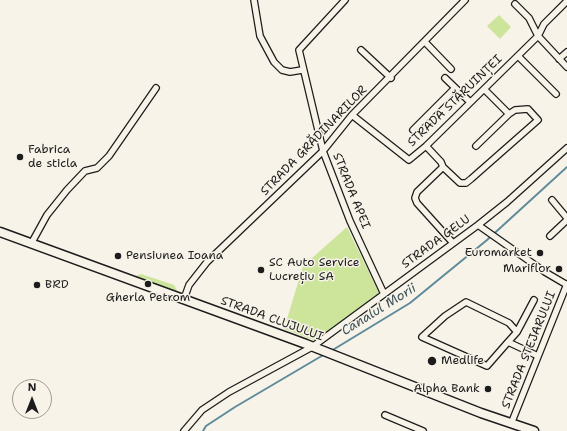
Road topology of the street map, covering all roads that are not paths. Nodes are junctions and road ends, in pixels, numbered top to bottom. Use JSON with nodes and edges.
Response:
{"nodes":[{"id":1,"x":254,"y":0,"type":"edge"},
{"id":2,"x":345,"y":0,"type":"edge"},
{"id":3,"x":465,"y":0,"type":"edge"},
{"id":4,"x":567,"y":1,"type":"edge"},
{"id":5,"x":515,"y":4,"type":"dead end"},
{"id":6,"x":538,"y":36,"type":"junction"},
{"id":7,"x":425,"y":42,"type":"junction"},
{"id":8,"x":361,"y":50,"type":"dead end"},
{"id":9,"x":567,"y":52,"type":"edge"},
{"id":10,"x":518,"y":56,"type":"junction"},
{"id":11,"x":559,"y":59,"type":"junction"},
{"id":12,"x":567,"y":67,"type":"edge"},
{"id":13,"x":451,"y":69,"type":"dead end"},
{"id":14,"x":302,"y":70,"type":"junction"},
{"id":15,"x":391,"y":78,"type":"junction"},
{"id":16,"x":445,"y":78,"type":"dead end"},
{"id":17,"x":156,"y":88,"type":"dead end"},
{"id":18,"x":455,"y":88,"type":"junction"},
{"id":19,"x":484,"y":88,"type":"junction"},
{"id":20,"x":556,"y":94,"type":"dead end"},
{"id":21,"x":470,"y":102,"type":"junction"},
{"id":22,"x":509,"y":114,"type":"junction"},
{"id":23,"x":352,"y":115,"type":"junction"},
{"id":24,"x":413,"y":130,"type":"dead end"},
{"id":25,"x":426,"y":146,"type":"junction"},
{"id":26,"x":476,"y":146,"type":"dead end"},
{"id":27,"x":567,"y":148,"type":"edge"},
{"id":28,"x":323,"y":150,"type":"junction"},
{"id":29,"x":443,"y":167,"type":"junction"},
{"id":30,"x":552,"y":200,"type":"dead end"},
{"id":31,"x":567,"y":219,"type":"edge"},
{"id":32,"x":478,"y":225,"type":"junction"},
{"id":33,"x":0,"y":232,"type":"edge"},
{"id":34,"x":550,"y":236,"type":"dead end"},
{"id":35,"x":453,"y":243,"type":"junction"},
{"id":36,"x":31,"y":244,"type":"junction"},
{"id":37,"x":567,"y":284,"type":"edge"},
{"id":38,"x":384,"y":294,"type":"junction"},
{"id":39,"x":184,"y":299,"type":"junction"},
{"id":40,"x":534,"y":300,"type":"dead end"},
{"id":41,"x":517,"y":332,"type":"junction"},
{"id":42,"x":508,"y":342,"type":"junction"},
{"id":43,"x":312,"y":347,"type":"junction"},
{"id":44,"x":538,"y":356,"type":"junction"},
{"id":45,"x":385,"y":415,"type":"dead end"},
{"id":46,"x":511,"y":424,"type":"junction"},
{"id":47,"x":184,"y":431,"type":"edge"},
{"id":48,"x":423,"y":431,"type":"edge"},
{"id":49,"x":534,"y":431,"type":"edge"}],
"edges":[{"from":1,"to":14,"type":"street"},
{"from":2,"to":14,"type":"street","name":"STRADA APEI"},
{"from":3,"to":7,"type":"street","name":"STRADA GRĂDINARILOR"},
{"from":4,"to":6,"type":"street","name":"STRADA STĂRUINȚEI"},
{"from":5,"to":6,"type":"street"},
{"from":6,"to":10,"type":"street","name":"STRADA STĂRUINȚEI"},
{"from":6,"to":11,"type":"street"},
{"from":7,"to":13,"type":"street"},
{"from":7,"to":15,"type":"street","name":"STRADA GRĂDINARILOR"},
{"from":8,"to":15,"type":"street"},
{"from":9,"to":11,"type":"street"},
{"from":10,"to":19,"type":"street","name":"STRADA STĂRUINȚEI"},
{"from":10,"to":20,"type":"street"},
{"from":11,"to":12,"type":"street"},
{"from":14,"to":28,"type":"street","name":"STRADA APEI"},
{"from":15,"to":23,"type":"street","name":"STRADA GRĂDINARILOR"},
{"from":16,"to":18,"type":"street"},
{"from":17,"to":36,"type":"street"},
{"from":18,"to":21,"type":"street"},
{"from":18,"to":24,"type":"street"},
{"from":19,"to":21,"type":"street","name":"STRADA STĂRUINȚEI"},
{"from":19,"to":22,"type":"street"},
{"from":21,"to":25,"type":"street","name":"STRADA STĂRUINȚEI"},
{"from":22,"to":26,"type":"street"},
{"from":22,"to":29,"type":"street"},
{"from":23,"to":25,"type":"street","name":"STRADA STĂRUINȚEI"},
{"from":23,"to":28,"type":"street","name":"STRADA GRĂDINARILOR"},
{"from":25,"to":29,"type":"street"},
{"from":27,"to":32,"type":"street","name":"STRADA GELU"},
{"from":28,"to":38,"type":"street","name":"STRADA APEI"},
{"from":28,"to":39,"type":"street","name":"STRADA GRĂDINARILOR"},
{"from":29,"to":35,"type":"street"},
{"from":30,"to":31,"type":"street"},
{"from":31,"to":34,"type":"street"},
{"from":32,"to":35,"type":"street","name":"STRADA GELU"},
{"from":32,"to":37,"type":"street"},
{"from":33,"to":36,"type":"main road","name":"STRADA CLUJULUI"},
{"from":35,"to":38,"type":"street","name":"STRADA GELU"},
{"from":36,"to":39,"type":"main road","name":"STRADA CLUJULUI"},
{"from":37,"to":44,"type":"street","name":"STRADA STEJARULUI"},
{"from":38,"to":43,"type":"street","name":"STRADA GELU"},
{"from":39,"to":43,"type":"main road","name":"STRADA CLUJULUI"},
{"from":40,"to":41,"type":"street"},
{"from":41,"to":42,"type":"street"},
{"from":41,"to":42,"type":"street"},
{"from":42,"to":44,"type":"street"},
{"from":43,"to":46,"type":"main road","name":"STRADA CLUJULUI"},
{"from":43,"to":47,"type":"street","name":"STRADA GELU"},
{"from":44,"to":46,"type":"street","name":"STRADA STEJARULUI"},
{"from":45,"to":48,"type":"street"},
{"from":46,"to":49,"type":"main road","name":"STRADA CLUJULUI"}]}
